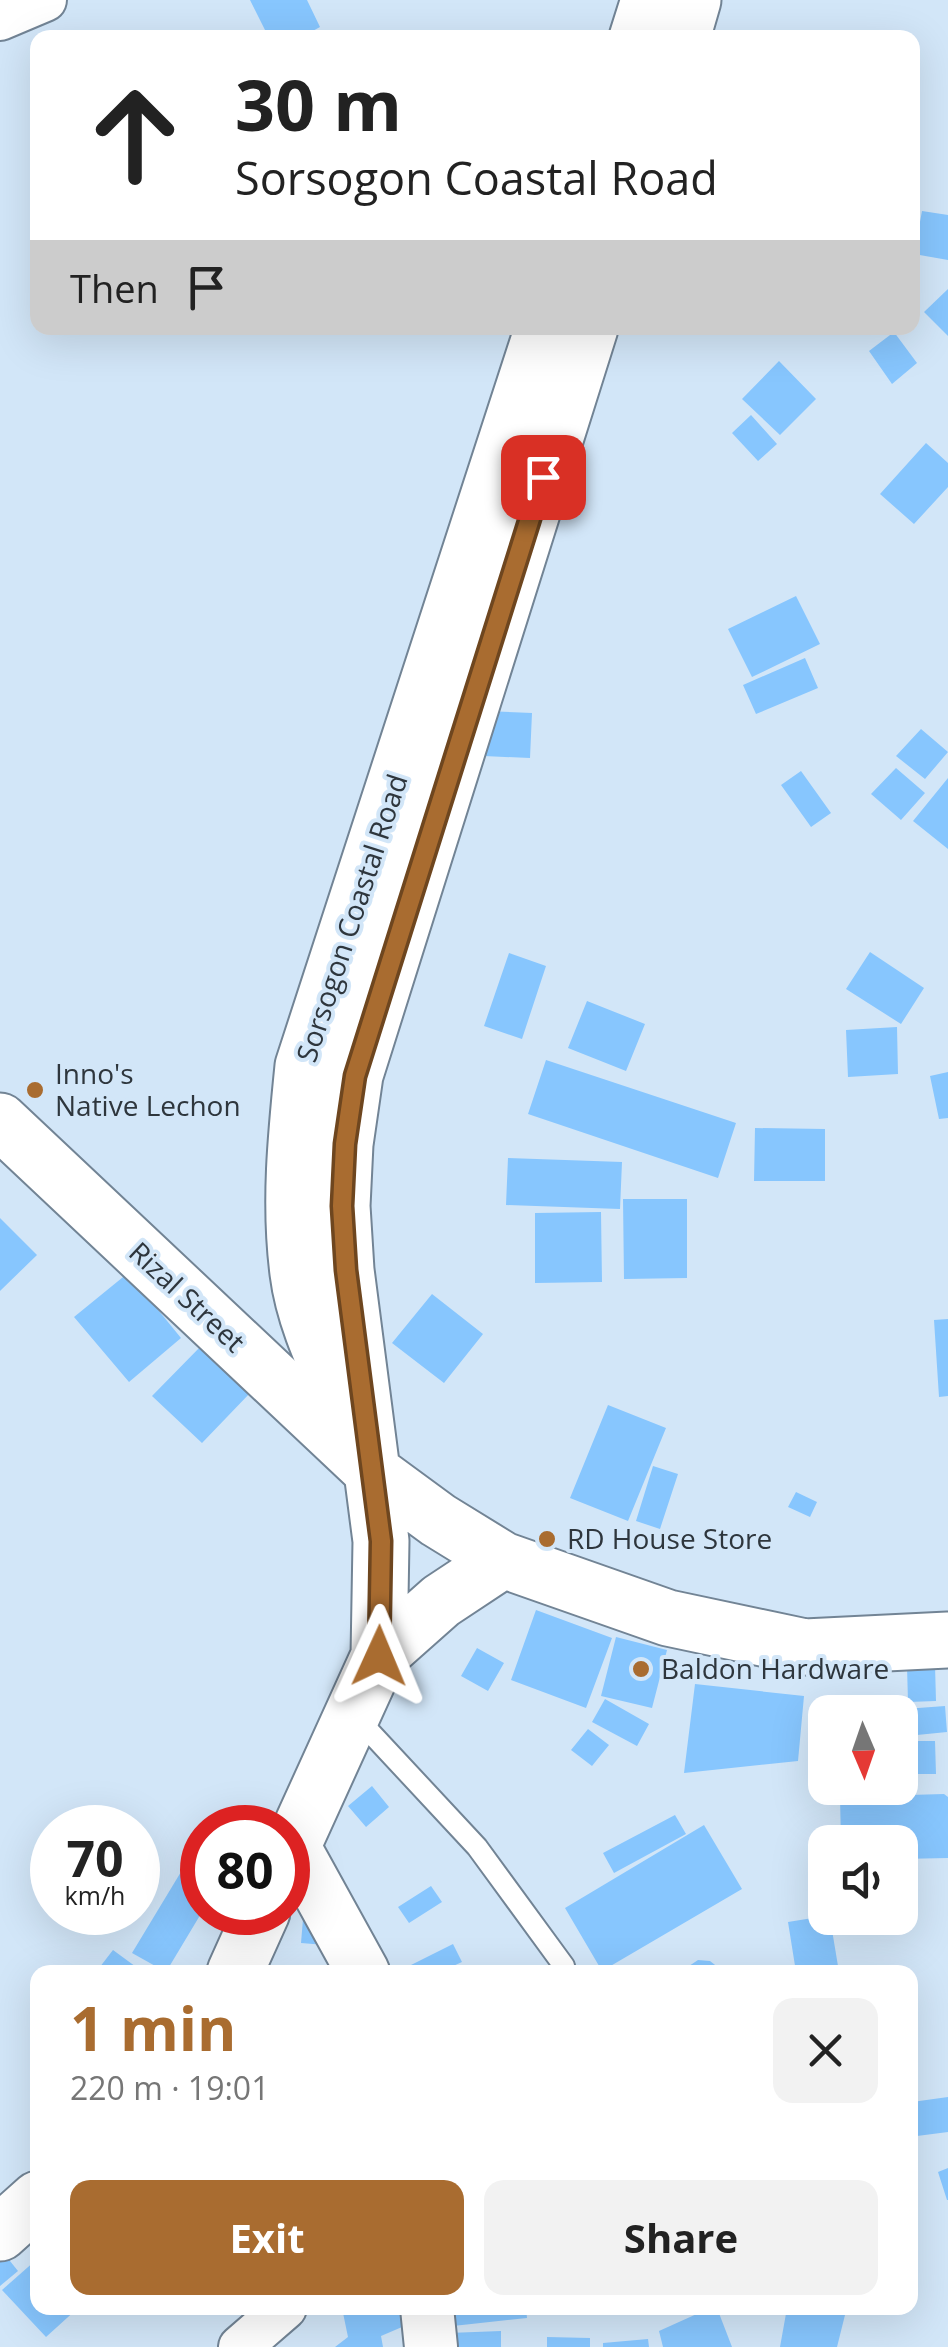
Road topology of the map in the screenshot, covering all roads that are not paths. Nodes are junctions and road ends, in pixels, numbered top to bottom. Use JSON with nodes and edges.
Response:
{"nodes":[{"id":1,"x":45,"y":0,"type":"edge"},
{"id":2,"x":649,"y":0,"type":"edge"},
{"id":3,"x":693,"y":0,"type":"edge"},
{"id":4,"x":0,"y":19,"type":"edge"},
{"id":5,"x":640,"y":30,"type":"edge"},
{"id":6,"x":684,"y":30,"type":"edge"},
{"id":7,"x":541,"y":335,"type":"edge"},
{"id":8,"x":588,"y":335,"type":"edge"},
{"id":9,"x":0,"y":1121,"type":"edge"},
{"id":10,"x":374,"y":1472,"type":"junction"},
{"id":11,"x":503,"y":1560,"type":"junction"},
{"id":12,"x":948,"y":1640,"type":"edge"},
{"id":13,"x":379,"y":1656,"type":"junction"},
{"id":14,"x":352,"y":1712,"type":"junction"},
{"id":15,"x":310,"y":1806,"type":"edge"},
{"id":16,"x":310,"y":1884,"type":"edge"},
{"id":17,"x":251,"y":1935,"type":"edge"},
{"id":18,"x":237,"y":1965,"type":"edge"},
{"id":19,"x":359,"y":1965,"type":"edge"},
{"id":20,"x":563,"y":1965,"type":"edge"},
{"id":21,"x":30,"y":2206,"type":"edge"},
{"id":22,"x":0,"y":2233,"type":"edge"},
{"id":23,"x":277,"y":2315,"type":"edge"},
{"id":24,"x":428,"y":2315,"type":"edge"},
{"id":25,"x":240,"y":2347,"type":"edge"},
{"id":26,"x":430,"y":2347,"type":"edge"}],
"edges":[{"from":1,"to":4,"type":"street"},
{"from":2,"to":5,"type":"main road"},
{"from":3,"to":6,"type":"main road"},
{"from":7,"to":10,"type":"main road","name":"Sorsogon Coastal Road"},
{"from":8,"to":10,"type":"main road","name":"Sorsogon Coastal Road"},
{"from":9,"to":10,"type":"main road","name":"Rizal Street"},
{"from":10,"to":11,"type":"main road","name":"Rizal Street"},
{"from":10,"to":13,"type":"main road"},
{"from":11,"to":12,"type":"main road","name":"Rizal Street"},
{"from":11,"to":13,"type":"main road"},
{"from":13,"to":14,"type":"main road"},
{"from":14,"to":15,"type":"main road"},
{"from":14,"to":20,"type":"lane"},
{"from":16,"to":19,"type":"street"},
{"from":17,"to":18,"type":"main road"},
{"from":21,"to":22,"type":"main road"},
{"from":23,"to":25,"type":"street"},
{"from":24,"to":26,"type":"street"}]}
